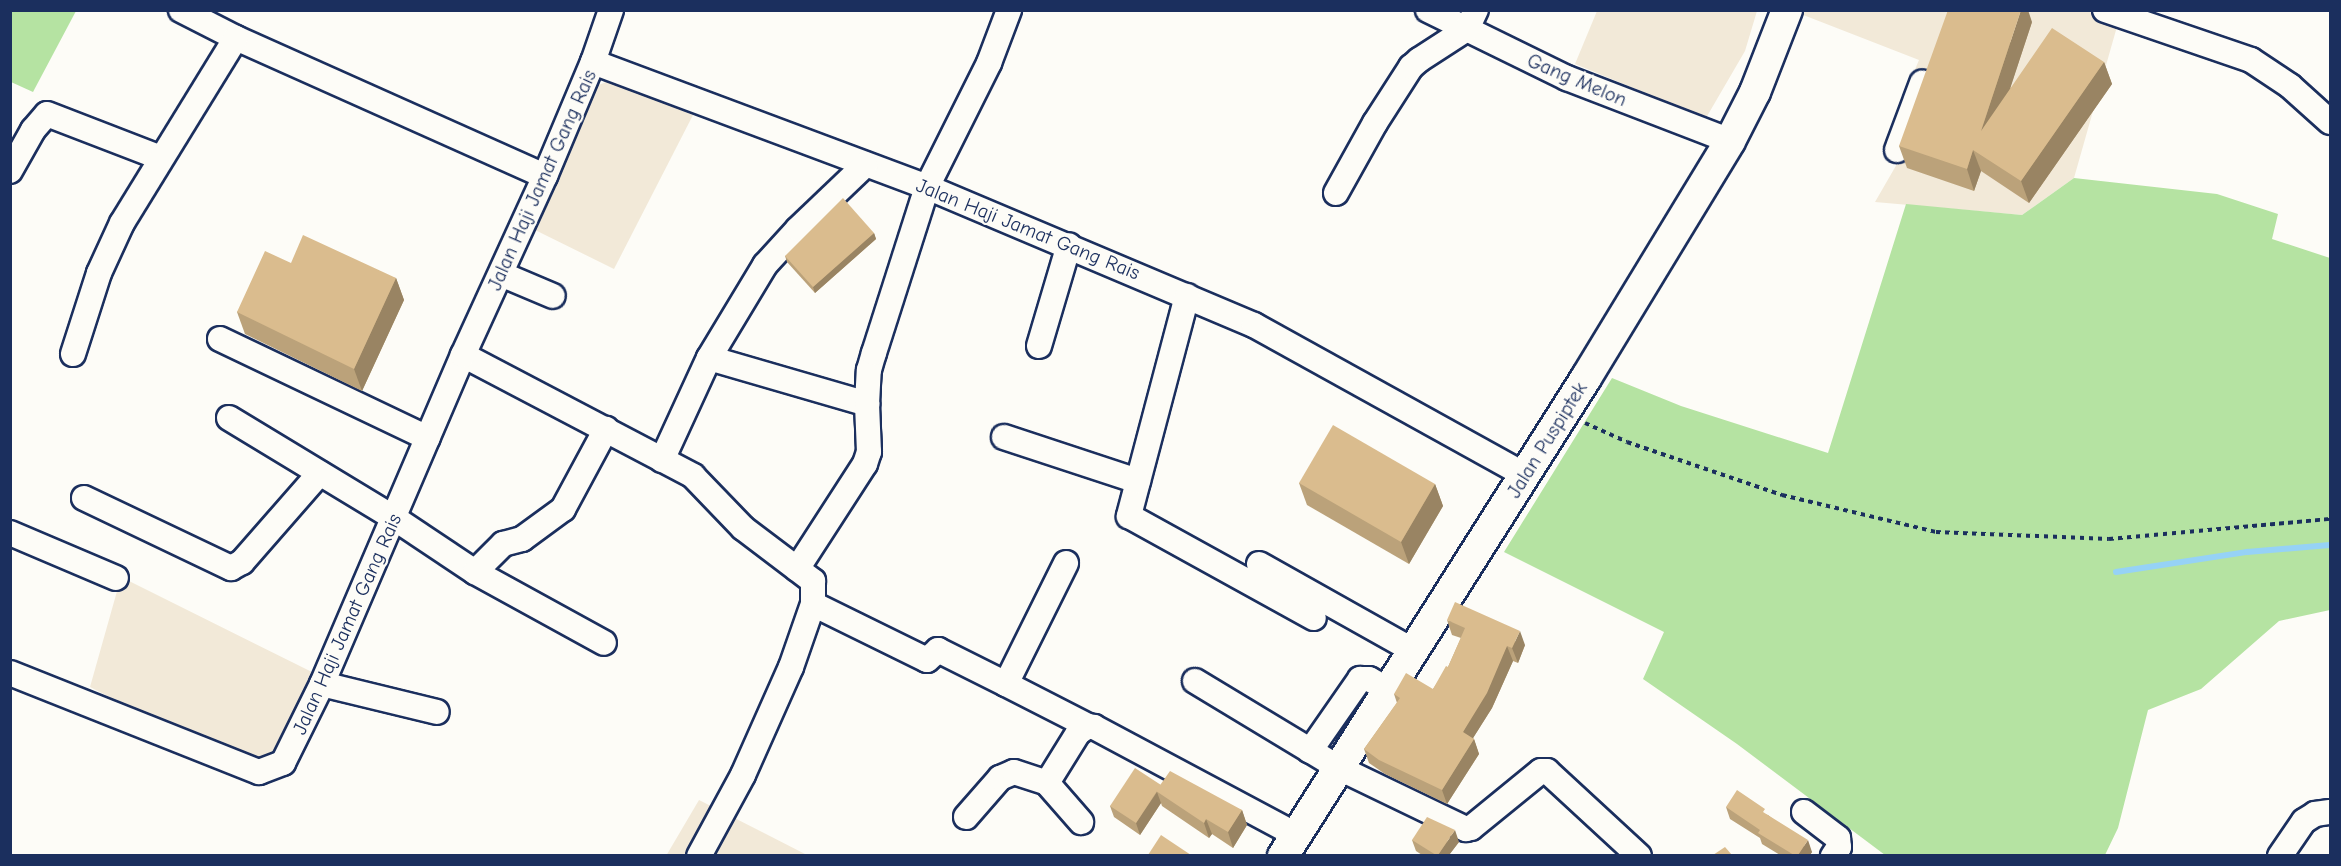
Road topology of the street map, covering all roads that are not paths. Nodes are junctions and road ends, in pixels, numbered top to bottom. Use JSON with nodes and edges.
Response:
{"nodes":[{"id":1,"x":181,"y":10,"type":"edge"},
{"id":2,"x":611,"y":10,"type":"edge"},
{"id":3,"x":1009,"y":10,"type":"edge"},
{"id":4,"x":1428,"y":10,"type":"edge"},
{"id":5,"x":1787,"y":10,"type":"edge"},
{"id":6,"x":2105,"y":10,"type":"edge"},
{"id":7,"x":1472,"y":20,"type":"edge"},
{"id":8,"x":236,"y":38,"type":"junction"},
{"id":9,"x":593,"y":62,"type":"junction"},
{"id":10,"x":1929,"y":64,"type":"edge"},
{"id":11,"x":2331,"y":123,"type":"edge"},
{"id":12,"x":1730,"y":141,"type":"junction"},
{"id":13,"x":1897,"y":150,"type":"dead end"},
{"id":14,"x":161,"y":158,"type":"junction"},
{"id":15,"x":865,"y":165,"type":"junction"},
{"id":16,"x":10,"y":171,"type":"edge"},
{"id":17,"x":545,"y":176,"type":"junction"},
{"id":18,"x":927,"y":186,"type":"junction"},
{"id":19,"x":1336,"y":193,"type":"dead end"},
{"id":20,"x":1069,"y":245,"type":"junction"},
{"id":21,"x":501,"y":274,"type":"junction"},
{"id":22,"x":553,"y":296,"type":"dead end"},
{"id":23,"x":1187,"y":296,"type":"junction"},
{"id":24,"x":220,"y":339,"type":"dead end"},
{"id":25,"x":1040,"y":346,"type":"dead end"},
{"id":26,"x":73,"y":354,"type":"dead end"},
{"id":27,"x":463,"y":355,"type":"junction"},
{"id":28,"x":709,"y":358,"type":"junction"},
{"id":29,"x":867,"y":404,"type":"junction"},
{"id":30,"x":230,"y":418,"type":"dead end"},
{"id":31,"x":606,"y":429,"type":"junction"},
{"id":32,"x":1004,"y":437,"type":"dead end"},
{"id":33,"x":428,"y":438,"type":"junction"},
{"id":34,"x":662,"y":460,"type":"junction"},
{"id":35,"x":320,"y":473,"type":"junction"},
{"id":36,"x":1525,"y":475,"type":"junction"},
{"id":37,"x":1138,"y":481,"type":"junction"},
{"id":38,"x":84,"y":498,"type":"dead end"},
{"id":39,"x":394,"y":518,"type":"junction"},
{"id":40,"x":10,"y":533,"type":"edge"},
{"id":41,"x":1066,"y":563,"type":"dead end"},
{"id":42,"x":1259,"y":564,"type":"dead end"},
{"id":43,"x":796,"y":569,"type":"junction"},
{"id":44,"x":475,"y":572,"type":"junction"},
{"id":45,"x":116,"y":578,"type":"dead end"},
{"id":46,"x":813,"y":604,"type":"junction"},
{"id":47,"x":1314,"y":618,"type":"dead end"},
{"id":48,"x":604,"y":643,"type":"dead end"},
{"id":49,"x":1414,"y":651,"type":"junction"},
{"id":50,"x":10,"y":673,"type":"edge"},
{"id":51,"x":1195,"y":681,"type":"dead end"},
{"id":52,"x":322,"y":684,"type":"junction"},
{"id":53,"x":1006,"y":684,"type":"junction"},
{"id":54,"x":1389,"y":690,"type":"junction"},
{"id":55,"x":437,"y":712,"type":"dead end"},
{"id":56,"x":1088,"y":726,"type":"junction"},
{"id":57,"x":1310,"y":751,"type":"junction"},
{"id":58,"x":1339,"y":768,"type":"junction"},
{"id":59,"x":1047,"y":783,"type":"junction"},
{"id":60,"x":1804,"y":812,"type":"dead end"},
{"id":61,"x":2331,"y":812,"type":"edge"},
{"id":62,"x":966,"y":817,"type":"dead end"},
{"id":63,"x":1081,"y":822,"type":"dead end"},
{"id":64,"x":1289,"y":845,"type":"edge"},
{"id":65,"x":699,"y":855,"type":"edge"},
{"id":66,"x":1639,"y":855,"type":"edge"},
{"id":67,"x":1833,"y":855,"type":"edge"},
{"id":68,"x":2280,"y":855,"type":"edge"}],
"edges":[{"from":1,"to":8,"type":"street"},
{"from":2,"to":9,"type":"street"},
{"from":3,"to":18,"type":"street"},
{"from":4,"to":7,"type":"street","name":"Gang Melon"},
{"from":5,"to":12,"type":"main road","name":"Jalan Puspiptek"},
{"from":6,"to":11,"type":"street"},
{"from":7,"to":12,"type":"street","name":"Gang Melon"},
{"from":7,"to":19,"type":"street"},
{"from":8,"to":14,"type":"street"},
{"from":8,"to":17,"type":"street"},
{"from":9,"to":15,"type":"street","name":"Jalan Haji Jamat Gang Rais"},
{"from":9,"to":17,"type":"street","name":"Jalan Haji Jamat Gang Rais"},
{"from":10,"to":13,"type":"street"},
{"from":12,"to":36,"type":"main road","name":"Jalan Puspiptek"},
{"from":14,"to":16,"type":"street"},
{"from":14,"to":26,"type":"street"},
{"from":15,"to":18,"type":"street","name":"Jalan Haji Jamat Gang Rais"},
{"from":15,"to":28,"type":"street"},
{"from":17,"to":21,"type":"street","name":"Jalan Haji Jamat Gang Rais"},
{"from":18,"to":20,"type":"street","name":"Jalan Haji Jamat Gang Rais"},
{"from":18,"to":29,"type":"street"},
{"from":20,"to":23,"type":"street","name":"Jalan Haji Jamat Gang Rais"},
{"from":20,"to":25,"type":"street"},
{"from":21,"to":22,"type":"street"},
{"from":21,"to":27,"type":"street","name":"Jalan Haji Jamat Gang Rais"},
{"from":23,"to":36,"type":"street","name":"Jalan Haji Jamat Gang Rais"},
{"from":23,"to":37,"type":"street"},
{"from":24,"to":33,"type":"street"},
{"from":27,"to":31,"type":"street"},
{"from":27,"to":33,"type":"street","name":"Jalan Haji Jamat Gang Rais"},
{"from":28,"to":29,"type":"street"},
{"from":28,"to":34,"type":"street"},
{"from":29,"to":43,"type":"street"},
{"from":30,"to":35,"type":"street"},
{"from":31,"to":34,"type":"street"},
{"from":31,"to":44,"type":"street"},
{"from":32,"to":37,"type":"street"},
{"from":33,"to":39,"type":"street","name":"Jalan Haji Jamat Gang Rais"},
{"from":34,"to":43,"type":"street"},
{"from":35,"to":38,"type":"street"},
{"from":35,"to":39,"type":"street"},
{"from":36,"to":49,"type":"main road","name":"Jalan Puspiptek"},
{"from":37,"to":47,"type":"street"},
{"from":39,"to":44,"type":"street"},
{"from":39,"to":52,"type":"street","name":"Jalan Haji Jamat Gang Rais"},
{"from":40,"to":45,"type":"street"},
{"from":41,"to":53,"type":"street"},
{"from":42,"to":49,"type":"street"},
{"from":43,"to":46,"type":"street"},
{"from":44,"to":48,"type":"street"},
{"from":46,"to":53,"type":"street"},
{"from":46,"to":65,"type":"street"},
{"from":49,"to":54,"type":"main road","name":"Jalan Puspiptek"},
{"from":50,"to":52,"type":"street","name":"Jalan Haji Jamat Gang Rais"},
{"from":51,"to":57,"type":"street"},
{"from":52,"to":55,"type":"street"},
{"from":53,"to":56,"type":"street"},
{"from":54,"to":57,"type":"street"},
{"from":54,"to":58,"type":"main road","name":"Jalan Puspiptek"},
{"from":56,"to":59,"type":"street"},
{"from":56,"to":64,"type":"street"},
{"from":57,"to":58,"type":"street"},
{"from":58,"to":64,"type":"main road","name":"Jalan Puspiptek"},
{"from":58,"to":66,"type":"street"},
{"from":59,"to":62,"type":"street"},
{"from":59,"to":63,"type":"street"},
{"from":60,"to":67,"type":"street"},
{"from":61,"to":68,"type":"street"}]}
